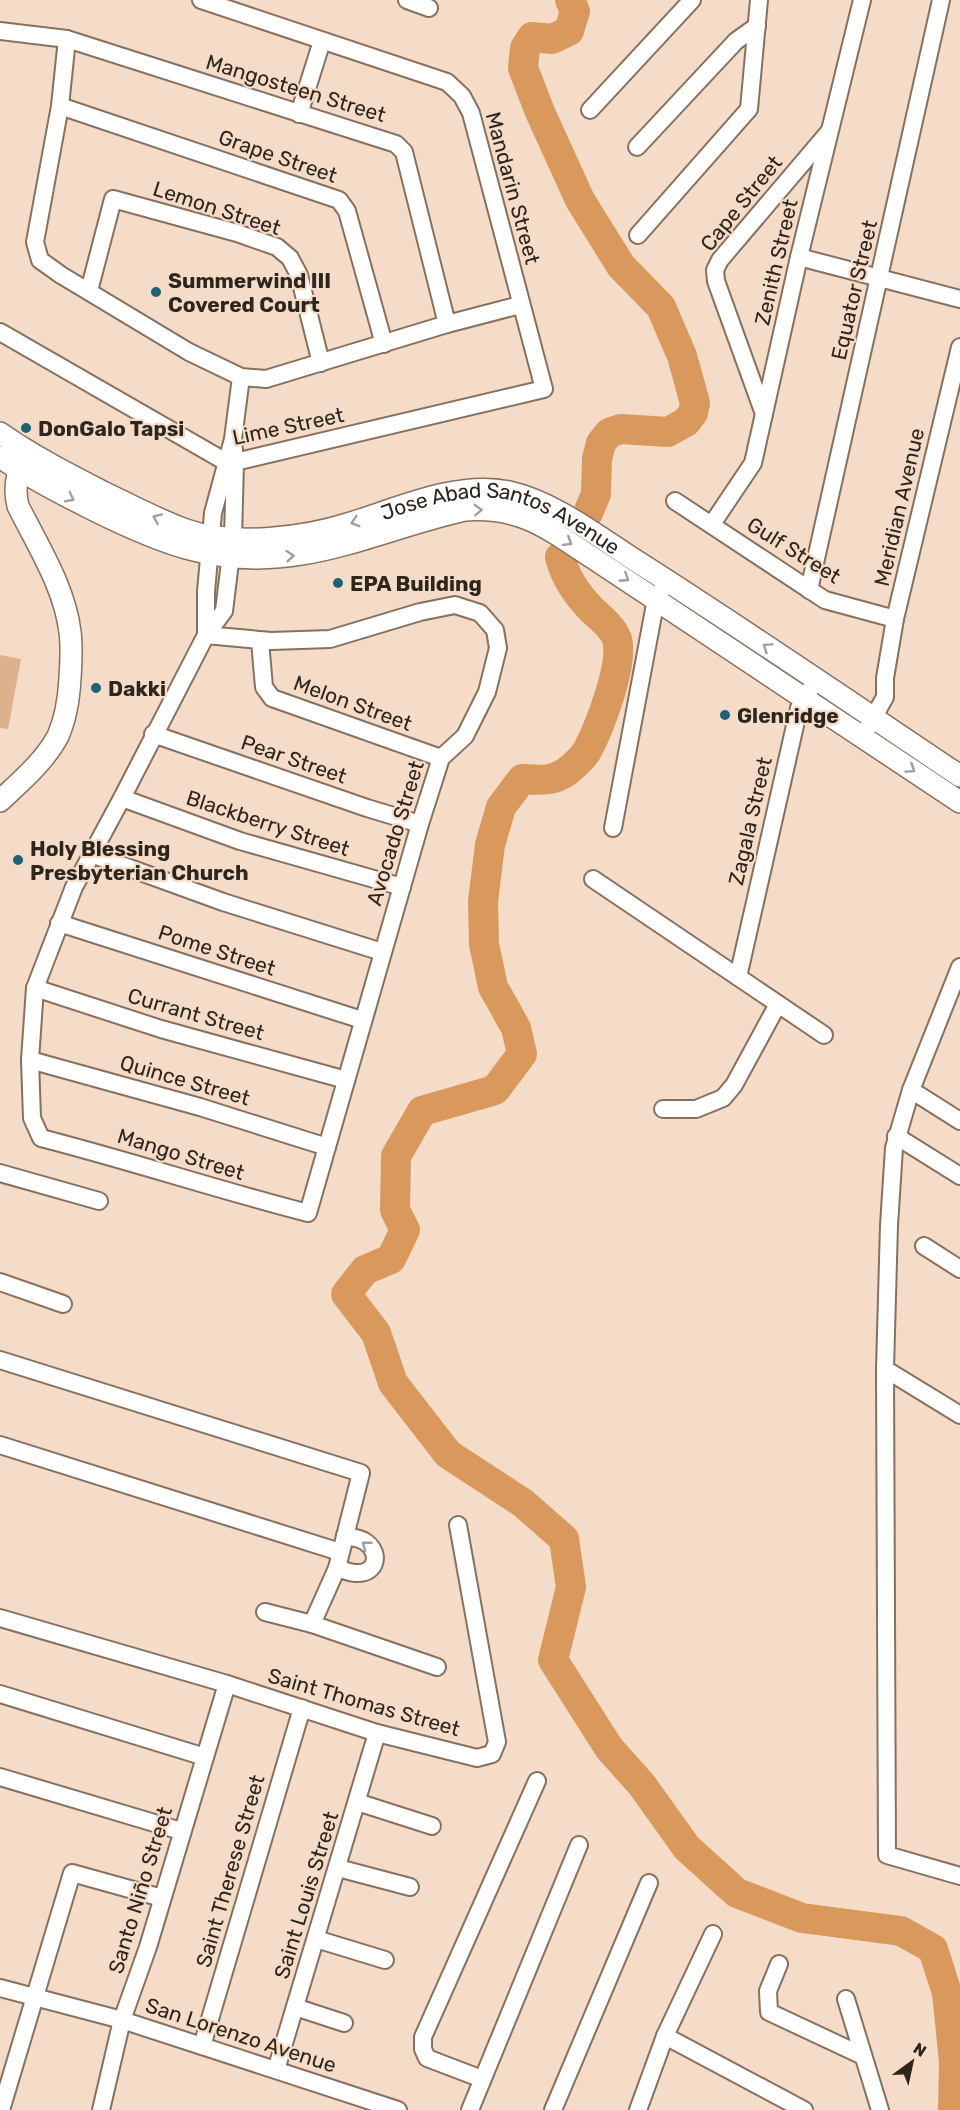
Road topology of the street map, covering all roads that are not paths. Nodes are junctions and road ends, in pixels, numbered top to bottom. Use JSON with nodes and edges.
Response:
{"nodes":[{"id":1,"x":201,"y":0,"type":"edge"},
{"id":2,"x":407,"y":0,"type":"edge"},
{"id":3,"x":692,"y":0,"type":"edge"},
{"id":4,"x":759,"y":0,"type":"edge"},
{"id":5,"x":862,"y":0,"type":"edge"},
{"id":6,"x":941,"y":0,"type":"edge"},
{"id":7,"x":429,"y":8,"type":"dead end"},
{"id":8,"x":757,"y":26,"type":"junction"},
{"id":9,"x":1,"y":36,"type":"edge"},
{"id":10,"x":67,"y":39,"type":"junction"},
{"id":11,"x":322,"y":41,"type":"junction"},
{"id":12,"x":60,"y":106,"type":"junction"},
{"id":13,"x":590,"y":110,"type":"dead end"},
{"id":14,"x":299,"y":114,"type":"junction"},
{"id":15,"x":831,"y":130,"type":"junction"},
{"id":16,"x":637,"y":147,"type":"dead end"},
{"id":17,"x":638,"y":235,"type":"dead end"},
{"id":18,"x":799,"y":257,"type":"junction"},
{"id":19,"x":879,"y":279,"type":"junction"},
{"id":20,"x":89,"y":291,"type":"junction"},
{"id":21,"x":960,"y":299,"type":"edge"},
{"id":22,"x":520,"y":305,"type":"junction"},
{"id":23,"x":447,"y":324,"type":"junction"},
{"id":24,"x":0,"y":332,"type":"edge"},
{"id":25,"x":384,"y":344,"type":"junction"},
{"id":26,"x":960,"y":347,"type":"edge"},
{"id":27,"x":321,"y":363,"type":"junction"},
{"id":28,"x":241,"y":377,"type":"junction"},
{"id":29,"x":544,"y":389,"type":"joint"},
{"id":30,"x":764,"y":414,"type":"junction"},
{"id":31,"x":0,"y":433,"type":"edge"},
{"id":32,"x":0,"y":458,"type":"edge"},
{"id":33,"x":24,"y":462,"type":"junction"},
{"id":34,"x":231,"y":463,"type":"junction"},
{"id":35,"x":675,"y":501,"type":"dead end"},
{"id":36,"x":712,"y":524,"type":"junction"},
{"id":37,"x":221,"y":546,"type":"junction"},
{"id":38,"x":662,"y":590,"type":"junction"},
{"id":39,"x":809,"y":590,"type":"junction"},
{"id":40,"x":895,"y":620,"type":"junction"},
{"id":41,"x":206,"y":635,"type":"junction"},
{"id":42,"x":260,"y":641,"type":"junction"},
{"id":43,"x":816,"y":680,"type":"junction"},
{"id":44,"x":805,"y":698,"type":"junction"},
{"id":45,"x":870,"y":715,"type":"junction"},
{"id":46,"x":153,"y":734,"type":"junction"},
{"id":47,"x":858,"y":734,"type":"junction"},
{"id":48,"x":441,"y":758,"type":"junction"},
{"id":49,"x":960,"y":777,"type":"edge"},
{"id":50,"x":122,"y":798,"type":"junction"},
{"id":51,"x":0,"y":801,"type":"edge"},
{"id":52,"x":960,"y":802,"type":"edge"},
{"id":53,"x":420,"y":824,"type":"junction"},
{"id":54,"x":613,"y":828,"type":"dead end"},
{"id":55,"x":91,"y":854,"type":"junction"},
{"id":56,"x":593,"y":879,"type":"dead end"},
{"id":57,"x":402,"y":887,"type":"junction"},
{"id":58,"x":59,"y":923,"type":"junction"},
{"id":59,"x":382,"y":952,"type":"junction"},
{"id":60,"x":959,"y":972,"type":"edge"},
{"id":61,"x":738,"y":977,"type":"junction"},
{"id":62,"x":35,"y":988,"type":"junction"},
{"id":63,"x":777,"y":1004,"type":"junction"},
{"id":64,"x":362,"y":1020,"type":"junction"},
{"id":65,"x":824,"y":1035,"type":"dead end"},
{"id":66,"x":30,"y":1060,"type":"junction"},
{"id":67,"x":346,"y":1080,"type":"junction"},
{"id":68,"x":911,"y":1090,"type":"junction"},
{"id":69,"x":663,"y":1109,"type":"dead end"},
{"id":70,"x":960,"y":1121,"type":"edge"},
{"id":71,"x":896,"y":1136,"type":"junction"},
{"id":72,"x":327,"y":1147,"type":"junction"},
{"id":73,"x":0,"y":1173,"type":"edge"},
{"id":74,"x":960,"y":1176,"type":"edge"},
{"id":75,"x":99,"y":1202,"type":"dead end"},
{"id":76,"x":308,"y":1213,"type":"joint"},
{"id":77,"x":924,"y":1246,"type":"dead end"},
{"id":78,"x":960,"y":1269,"type":"edge"},
{"id":79,"x":0,"y":1282,"type":"edge"},
{"id":80,"x":63,"y":1304,"type":"dead end"},
{"id":81,"x":0,"y":1360,"type":"edge"},
{"id":82,"x":885,"y":1369,"type":"junction"},
{"id":83,"x":960,"y":1415,"type":"edge"},
{"id":84,"x":0,"y":1444,"type":"edge"},
{"id":85,"x":458,"y":1525,"type":"dead end"},
{"id":86,"x":341,"y":1552,"type":"junction"},
{"id":87,"x":265,"y":1612,"type":"dead end"},
{"id":88,"x":0,"y":1618,"type":"edge"},
{"id":89,"x":312,"y":1624,"type":"junction"},
{"id":90,"x":437,"y":1667,"type":"dead end"},
{"id":91,"x":227,"y":1684,"type":"junction"},
{"id":92,"x":0,"y":1694,"type":"edge"},
{"id":93,"x":302,"y":1708,"type":"junction"},
{"id":94,"x":377,"y":1732,"type":"junction"},
{"id":95,"x":205,"y":1757,"type":"junction"},
{"id":96,"x":0,"y":1778,"type":"edge"},
{"id":97,"x":537,"y":1781,"type":"dead end"},
{"id":98,"x":357,"y":1802,"type":"junction"},
{"id":99,"x":432,"y":1826,"type":"dead end"},
{"id":100,"x":181,"y":1831,"type":"junction"},
{"id":101,"x":579,"y":1845,"type":"dead end"},
{"id":102,"x":338,"y":1868,"type":"junction"},
{"id":103,"x":960,"y":1876,"type":"edge"},
{"id":104,"x":649,"y":1883,"type":"dead end"},
{"id":105,"x":410,"y":1887,"type":"dead end"},
{"id":106,"x":162,"y":1898,"type":"junction"},
{"id":107,"x":713,"y":1934,"type":"dead end"},
{"id":108,"x":316,"y":1939,"type":"junction"},
{"id":109,"x":385,"y":1960,"type":"dead end"},
{"id":110,"x":779,"y":1964,"type":"dead end"},
{"id":111,"x":0,"y":1988,"type":"edge"},
{"id":112,"x":35,"y":1997,"type":"junction"},
{"id":113,"x":846,"y":1999,"type":"dead end"},
{"id":114,"x":295,"y":2007,"type":"junction"},
{"id":115,"x":122,"y":2020,"type":"junction"},
{"id":116,"x":344,"y":2023,"type":"dead end"},
{"id":117,"x":665,"y":2036,"type":"junction"},
{"id":118,"x":202,"y":2046,"type":"junction"},
{"id":119,"x":863,"y":2056,"type":"junction"},
{"id":120,"x":276,"y":2070,"type":"junction"},
{"id":121,"x":482,"y":2079,"type":"junction"},
{"id":122,"x":642,"y":2108,"type":"edge"},
{"id":123,"x":1,"y":2110,"type":"edge"},
{"id":124,"x":101,"y":2110,"type":"edge"},
{"id":125,"x":398,"y":2110,"type":"edge"},
{"id":126,"x":470,"y":2110,"type":"edge"},
{"id":127,"x":553,"y":2110,"type":"edge"},
{"id":128,"x":804,"y":2110,"type":"edge"},
{"id":129,"x":880,"y":2110,"type":"edge"}],
"edges":[{"from":1,"to":11,"type":"street","name":"Mandarin Street"},
{"from":2,"to":7,"type":"street"},
{"from":3,"to":13,"type":"street"},
{"from":4,"to":8,"type":"street"},
{"from":5,"to":15,"type":"street","name":"Zenith Street"},
{"from":6,"to":19,"type":"street","name":"Equator Street"},
{"from":8,"to":16,"type":"street"},
{"from":8,"to":17,"type":"street"},
{"from":9,"to":10,"type":"street","name":"Mangosteen Street"},
{"from":10,"to":12,"type":"street"},
{"from":10,"to":14,"type":"street","name":"Mangosteen Street"},
{"from":11,"to":14,"type":"street"},
{"from":11,"to":22,"type":"street","name":"Mandarin Street"},
{"from":12,"to":20,"type":"street"},
{"from":12,"to":25,"type":"street","name":"Grape Street"},
{"from":14,"to":23,"type":"street","name":"Mangosteen Street"},
{"from":15,"to":18,"type":"street","name":"Zenith Street"},
{"from":15,"to":30,"type":"street","name":"Cape Street"},
{"from":18,"to":19,"type":"street"},
{"from":18,"to":30,"type":"street","name":"Zenith Street"},
{"from":19,"to":21,"type":"street"},
{"from":19,"to":39,"type":"street","name":"Equator Street"},
{"from":20,"to":27,"type":"street","name":"Lemon Street"},
{"from":20,"to":28,"type":"street"},
{"from":22,"to":23,"type":"street"},
{"from":22,"to":29,"type":"street","name":"Mandarin Street"},
{"from":23,"to":25,"type":"street"},
{"from":24,"to":34,"type":"street","name":"Lime Street"},
{"from":25,"to":27,"type":"street"},
{"from":26,"to":40,"type":"street","name":"Meridian Avenue"},
{"from":27,"to":28,"type":"street"},
{"from":28,"to":34,"type":"street"},
{"from":29,"to":34,"type":"street","name":"Lime Street"},
{"from":30,"to":36,"type":"street","name":"Zenith Street"},
{"from":31,"to":33,"type":"main road","name":"Jose Abad Santos Avenue"},
{"from":32,"to":33,"type":"main road","name":"Jose Abad Santos Avenue"},
{"from":33,"to":37,"type":"main road","name":"Jose Abad Santos Avenue"},
{"from":33,"to":51,"type":"main road"},
{"from":34,"to":37,"type":"street"},
{"from":35,"to":36,"type":"street","name":"Gulf Street"},
{"from":36,"to":39,"type":"street","name":"Gulf Street"},
{"from":37,"to":38,"type":"main road","name":"Jose Abad Santos Avenue"},
{"from":37,"to":41,"type":"street"},
{"from":43,"to":38,"type":"main road","name":"Jose Abad Santos Avenue","one_way":true},
{"from":38,"to":44,"type":"main road","name":"Jose Abad Santos Avenue"},
{"from":38,"to":54,"type":"street"},
{"from":39,"to":40,"type":"street","name":"Gulf Street"},
{"from":40,"to":45,"type":"street","name":"Meridian Avenue"},
{"from":41,"to":42,"type":"street","name":"Avocado Street"},
{"from":41,"to":46,"type":"street"},
{"from":42,"to":48,"type":"street","name":"Melon Street"},
{"from":42,"to":48,"type":"street","name":"Avocado Street"},
{"from":43,"to":44,"type":"street","name":"Zagala Street"},
{"from":43,"to":45,"type":"main road","name":"Jose Abad Santos Avenue"},
{"from":44,"to":47,"type":"main road","name":"Jose Abad Santos Avenue"},
{"from":44,"to":61,"type":"street","name":"Zagala Street"},
{"from":45,"to":47,"type":"street","name":"Meridian Avenue"},
{"from":45,"to":49,"type":"main road","name":"Jose Abad Santos Avenue"},
{"from":46,"to":50,"type":"street"},
{"from":46,"to":53,"type":"street","name":"Pear Street"},
{"from":47,"to":52,"type":"main road","name":"Jose Abad Santos Avenue","one_way":true},
{"from":48,"to":53,"type":"street","name":"Avocado Street"},
{"from":50,"to":55,"type":"street"},
{"from":50,"to":57,"type":"street","name":"Blackberry Street"},
{"from":53,"to":57,"type":"street","name":"Avocado Street"},
{"from":55,"to":58,"type":"street"},
{"from":55,"to":59,"type":"street"},
{"from":56,"to":61,"type":"street"},
{"from":57,"to":59,"type":"street","name":"Avocado Street"},
{"from":58,"to":62,"type":"street"},
{"from":58,"to":64,"type":"street","name":"Pome Street"},
{"from":59,"to":64,"type":"street","name":"Avocado Street"},
{"from":60,"to":68,"type":"street"},
{"from":61,"to":63,"type":"street"},
{"from":62,"to":66,"type":"street"},
{"from":62,"to":67,"type":"street","name":"Currant Street"},
{"from":63,"to":65,"type":"street"},
{"from":63,"to":69,"type":"street"},
{"from":64,"to":67,"type":"street","name":"Avocado Street"},
{"from":66,"to":72,"type":"street","name":"Quince Street"},
{"from":66,"to":76,"type":"street","name":"Mango Street"},
{"from":67,"to":72,"type":"street","name":"Avocado Street"},
{"from":68,"to":70,"type":"street"},
{"from":68,"to":71,"type":"street"},
{"from":71,"to":74,"type":"street"},
{"from":71,"to":82,"type":"street"},
{"from":72,"to":76,"type":"street","name":"Avocado Street"},
{"from":73,"to":75,"type":"street"},
{"from":77,"to":78,"type":"street"},
{"from":79,"to":80,"type":"street"},
{"from":81,"to":86,"type":"street"},
{"from":82,"to":83,"type":"street"},
{"from":82,"to":103,"type":"street"},
{"from":84,"to":86,"type":"street"},
{"from":85,"to":94,"type":"street","name":"Saint Thomas Street"},
{"from":86,"to":89,"type":"street"},
{"from":87,"to":89,"type":"street"},
{"from":88,"to":91,"type":"street","name":"Saint Thomas Street"},
{"from":89,"to":90,"type":"street"},
{"from":91,"to":93,"type":"street","name":"Saint Thomas Street"},
{"from":91,"to":95,"type":"street","name":"Santo Niño Street"},
{"from":92,"to":95,"type":"street"},
{"from":93,"to":94,"type":"street","name":"Saint Thomas Street"},
{"from":93,"to":118,"type":"street","name":"Saint Therese Street"},
{"from":94,"to":98,"type":"street","name":"Saint Louis Street"},
{"from":95,"to":100,"type":"street","name":"Santo Niño Street"},
{"from":96,"to":100,"type":"street"},
{"from":97,"to":121,"type":"street"},
{"from":98,"to":99,"type":"street"},
{"from":98,"to":102,"type":"street","name":"Saint Louis Street"},
{"from":100,"to":106,"type":"street","name":"Santo Niño Street"},
{"from":101,"to":121,"type":"street"},
{"from":102,"to":105,"type":"street"},
{"from":102,"to":108,"type":"street","name":"Saint Louis Street"},
{"from":104,"to":127,"type":"street"},
{"from":106,"to":112,"type":"street"},
{"from":106,"to":115,"type":"street","name":"Santo Niño Street"},
{"from":107,"to":117,"type":"street"},
{"from":108,"to":109,"type":"street"},
{"from":108,"to":114,"type":"street","name":"Saint Louis Street"},
{"from":110,"to":119,"type":"street"},
{"from":111,"to":112,"type":"street","name":"San Lorenzo Avenue"},
{"from":112,"to":115,"type":"street","name":"San Lorenzo Avenue"},
{"from":112,"to":123,"type":"street"},
{"from":113,"to":119,"type":"street"},
{"from":114,"to":116,"type":"street"},
{"from":114,"to":120,"type":"street","name":"Saint Louis Street"},
{"from":115,"to":118,"type":"street","name":"San Lorenzo Avenue"},
{"from":115,"to":124,"type":"street","name":"Santo Niño Street"},
{"from":117,"to":122,"type":"street"},
{"from":117,"to":128,"type":"street"},
{"from":118,"to":120,"type":"street","name":"San Lorenzo Avenue"},
{"from":119,"to":129,"type":"street"},
{"from":120,"to":125,"type":"street","name":"San Lorenzo Avenue"},
{"from":121,"to":126,"type":"street"}]}
